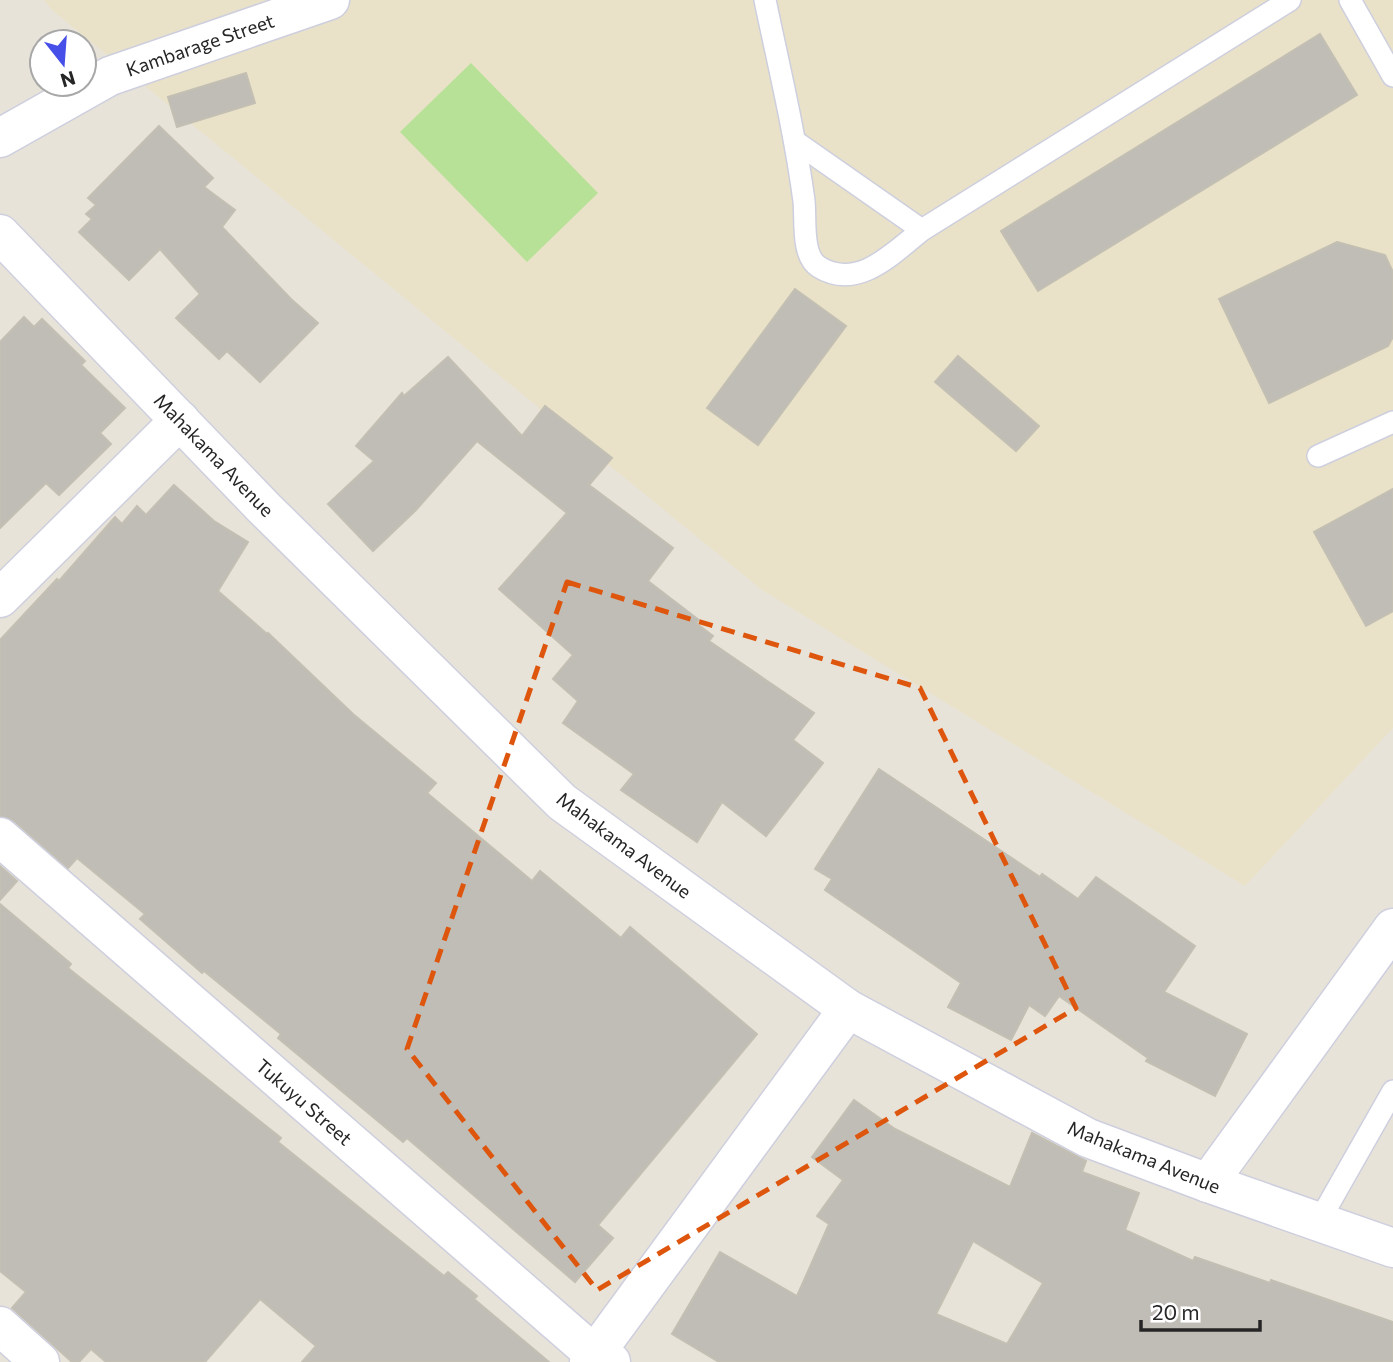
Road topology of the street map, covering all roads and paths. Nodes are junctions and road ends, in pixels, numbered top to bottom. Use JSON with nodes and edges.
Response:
{"nodes":[{"id":1,"x":330,"y":0,"type":"edge"},
{"id":2,"x":765,"y":0,"type":"edge"},
{"id":3,"x":1290,"y":0,"type":"edge"},
{"id":4,"x":1350,"y":0,"type":"edge"},
{"id":5,"x":1393,"y":76,"type":"edge"},
{"id":6,"x":0,"y":138,"type":"edge"},
{"id":7,"x":796,"y":142,"type":"junction"},
{"id":8,"x":922,"y":230,"type":"junction"},
{"id":9,"x":0,"y":234,"type":"edge"},
{"id":10,"x":180,"y":420,"type":"junction"},
{"id":11,"x":1393,"y":422,"type":"edge"},
{"id":12,"x":1318,"y":456,"type":"dead end"},
{"id":13,"x":0,"y":598,"type":"edge"},
{"id":14,"x":0,"y":837,"type":"edge"},
{"id":15,"x":1393,"y":928,"type":"edge"},
{"id":16,"x":848,"y":1009,"type":"junction"},
{"id":17,"x":1393,"y":1091,"type":"edge"},
{"id":18,"x":1208,"y":1183,"type":"junction"},
{"id":19,"x":1318,"y":1223,"type":"junction"},
{"id":20,"x":1393,"y":1248,"type":"edge"},
{"id":21,"x":0,"y":1326,"type":"edge"},
{"id":22,"x":598,"y":1360,"type":"edge"},
{"id":23,"x":40,"y":1362,"type":"edge"}],
"edges":[{"from":1,"to":6,"type":"street","name":"Kambarage Street"},
{"from":2,"to":7,"type":"lane"},
{"from":3,"to":8,"type":"lane"},
{"from":4,"to":5,"type":"lane"},
{"from":7,"to":8,"type":"lane"},
{"from":7,"to":8,"type":"lane"},
{"from":9,"to":10,"type":"street","name":"Mahakama Avenue"},
{"from":10,"to":13,"type":"street"},
{"from":10,"to":16,"type":"street","name":"Mahakama Avenue"},
{"from":11,"to":12,"type":"lane"},
{"from":14,"to":22,"type":"street","name":"Tukuyu Street"},
{"from":15,"to":18,"type":"street"},
{"from":16,"to":18,"type":"street","name":"Mahakama Avenue"},
{"from":16,"to":22,"type":"street"},
{"from":17,"to":19,"type":"lane"},
{"from":18,"to":19,"type":"street","name":"Mahakama Avenue"},
{"from":19,"to":20,"type":"street","name":"Mahakama Avenue"},
{"from":21,"to":23,"type":"street"}]}
